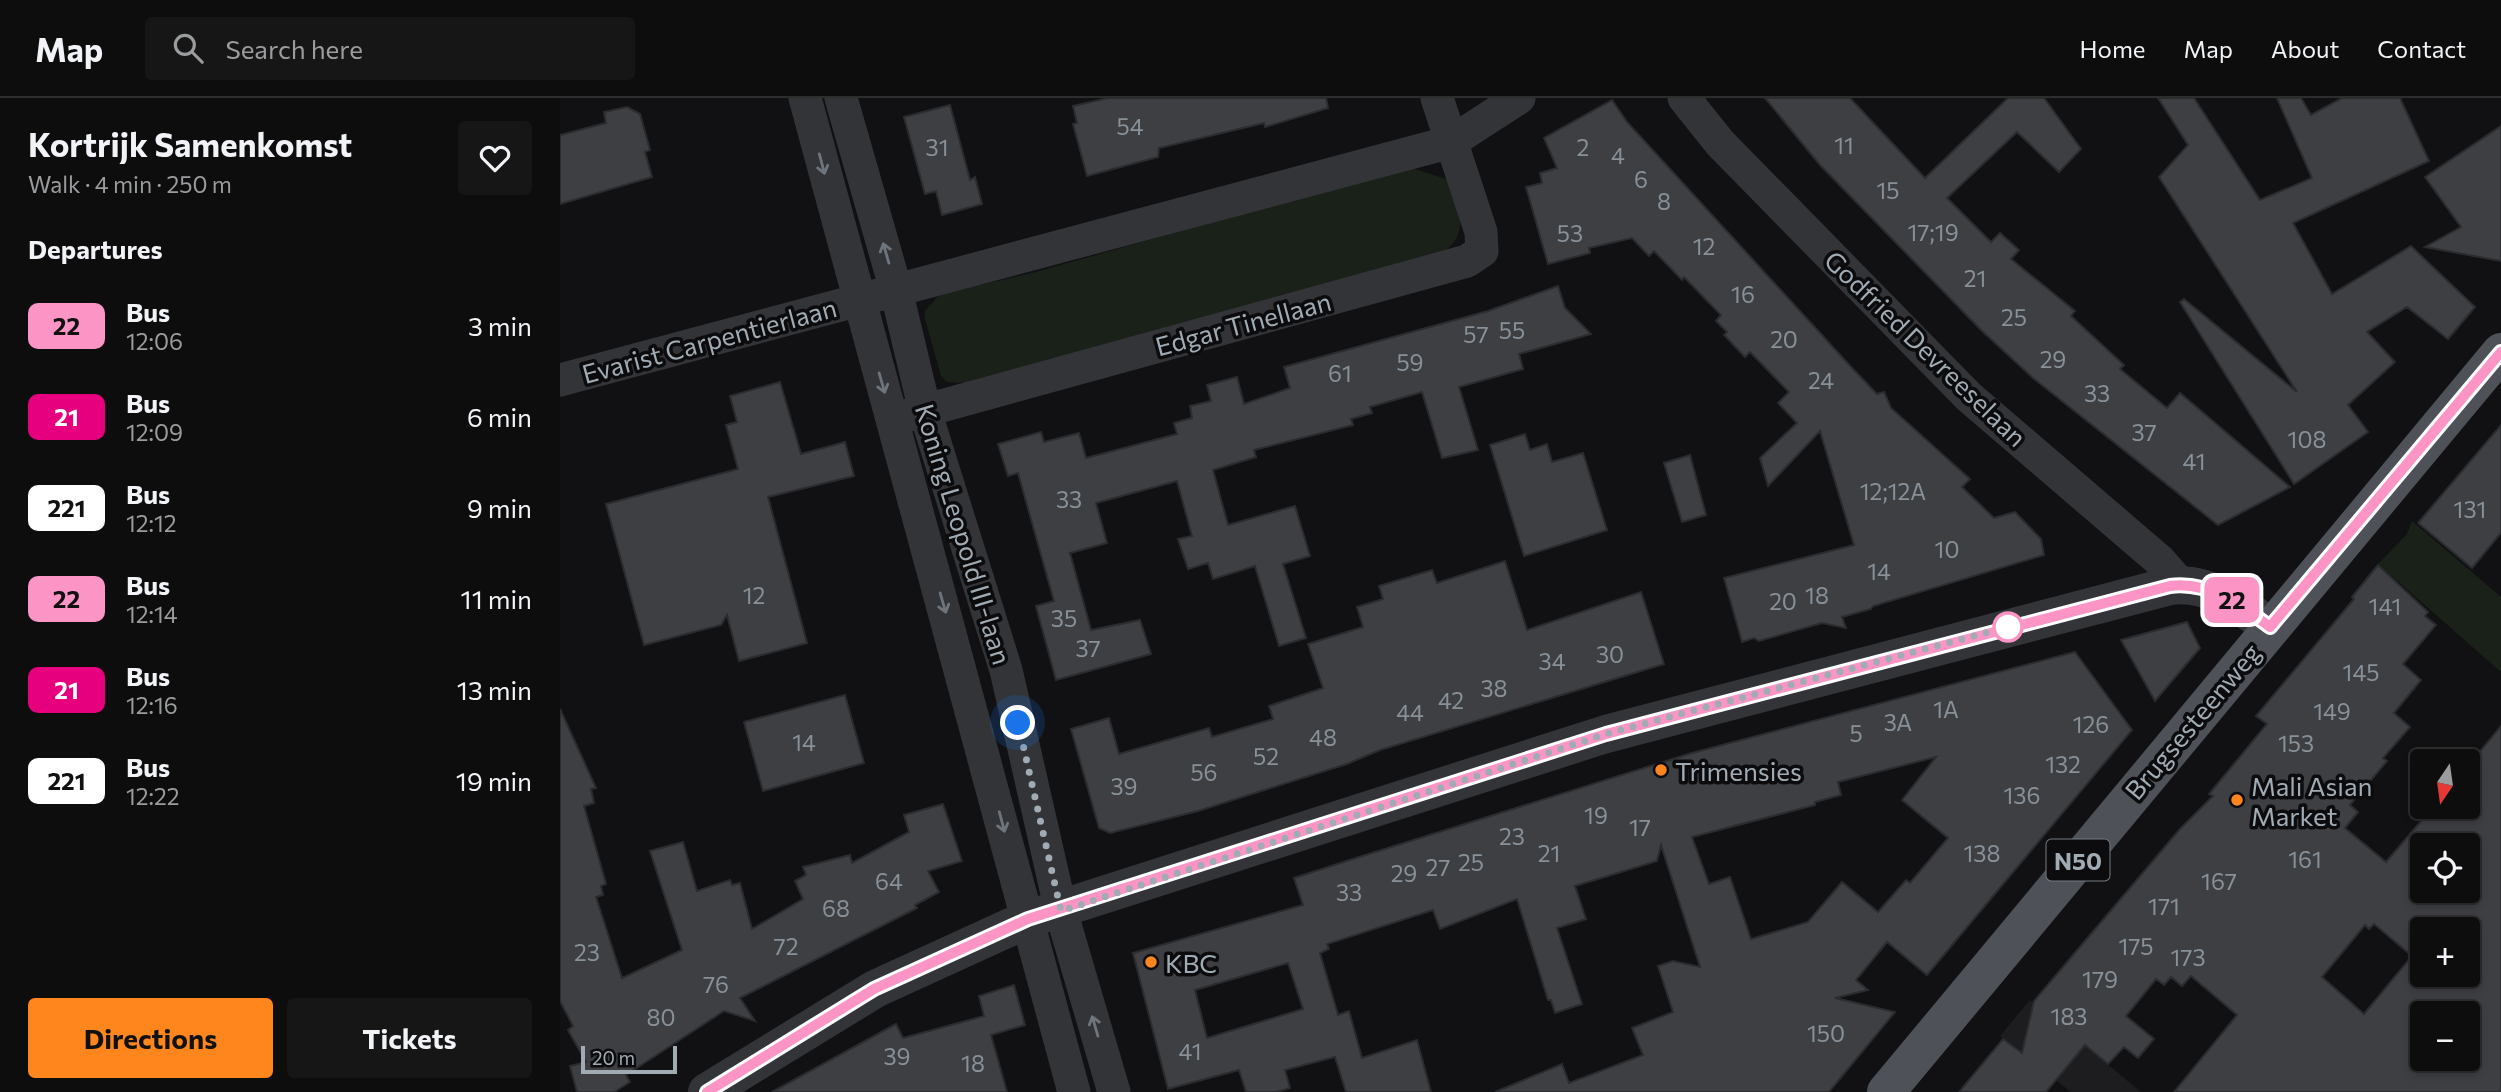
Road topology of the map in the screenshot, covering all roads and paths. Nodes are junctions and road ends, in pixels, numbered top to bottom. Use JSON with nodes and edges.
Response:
{"nodes":[{"id":1,"x":804,"y":98,"type":"edge"},
{"id":2,"x":841,"y":98,"type":"edge"},
{"id":3,"x":1437,"y":98,"type":"edge"},
{"id":4,"x":1518,"y":98,"type":"edge"},
{"id":5,"x":1684,"y":98,"type":"edge"},
{"id":6,"x":1451,"y":142,"type":"junction"},
{"id":7,"x":896,"y":290,"type":"junction"},
{"id":8,"x":859,"y":299,"type":"junction"},
{"id":9,"x":2501,"y":352,"type":"edge"},
{"id":10,"x":560,"y":380,"type":"edge"},
{"id":11,"x":925,"y":411,"type":"junction"},
{"id":12,"x":892,"y":420,"type":"junction"},
{"id":13,"x":2181,"y":585,"type":"junction"},
{"id":14,"x":2270,"y":627,"type":"junction"},
{"id":15,"x":1044,"y":915,"type":"junction"},
{"id":16,"x":707,"y":1092,"type":"edge"},
{"id":17,"x":1073,"y":1092,"type":"edge"},
{"id":18,"x":1114,"y":1092,"type":"edge"},
{"id":19,"x":1886,"y":1092,"type":"edge"}],
"edges":[{"from":1,"to":8,"type":"street","name":"Koning Leopold III-laan","one_way":true},
{"from":7,"to":2,"type":"street","name":"Koning Leopold III-laan","one_way":true},
{"from":3,"to":6,"type":"street"},
{"from":4,"to":6,"type":"street"},
{"from":5,"to":13,"type":"street","name":"Godfried Devreeselaan"},
{"from":6,"to":7,"type":"street"},
{"from":6,"to":11,"type":"street","name":"Edgar Tinellaan"},
{"from":7,"to":8,"type":"street"},
{"from":7,"to":11,"type":"street","name":"Koning Leopold III-laan"},
{"from":8,"to":10,"type":"street","name":"Evarist Carpentierlaan"},
{"from":8,"to":12,"type":"street","name":"Koning Leopold III-laan","one_way":true},
{"from":9,"to":14,"type":"main road","name":"Brugsesteenweg","number":"N50"},
{"from":11,"to":12,"type":"street","name":"Edgar Tinellaan"},
{"from":11,"to":15,"type":"street","name":"Koning Leopold III-laan"},
{"from":12,"to":15,"type":"street","name":"Koning Leopold III-laan","one_way":true},
{"from":13,"to":14,"type":"street"},
{"from":13,"to":15,"type":"street"},
{"from":14,"to":19,"type":"main road","name":"Brugsesteenweg","number":"N50"},
{"from":15,"to":16,"type":"street"},
{"from":15,"to":17,"type":"street","name":"Koning Leopold III-laan"},
{"from":18,"to":15,"type":"street","name":"Koning Leopold III-laan","one_way":true}]}
